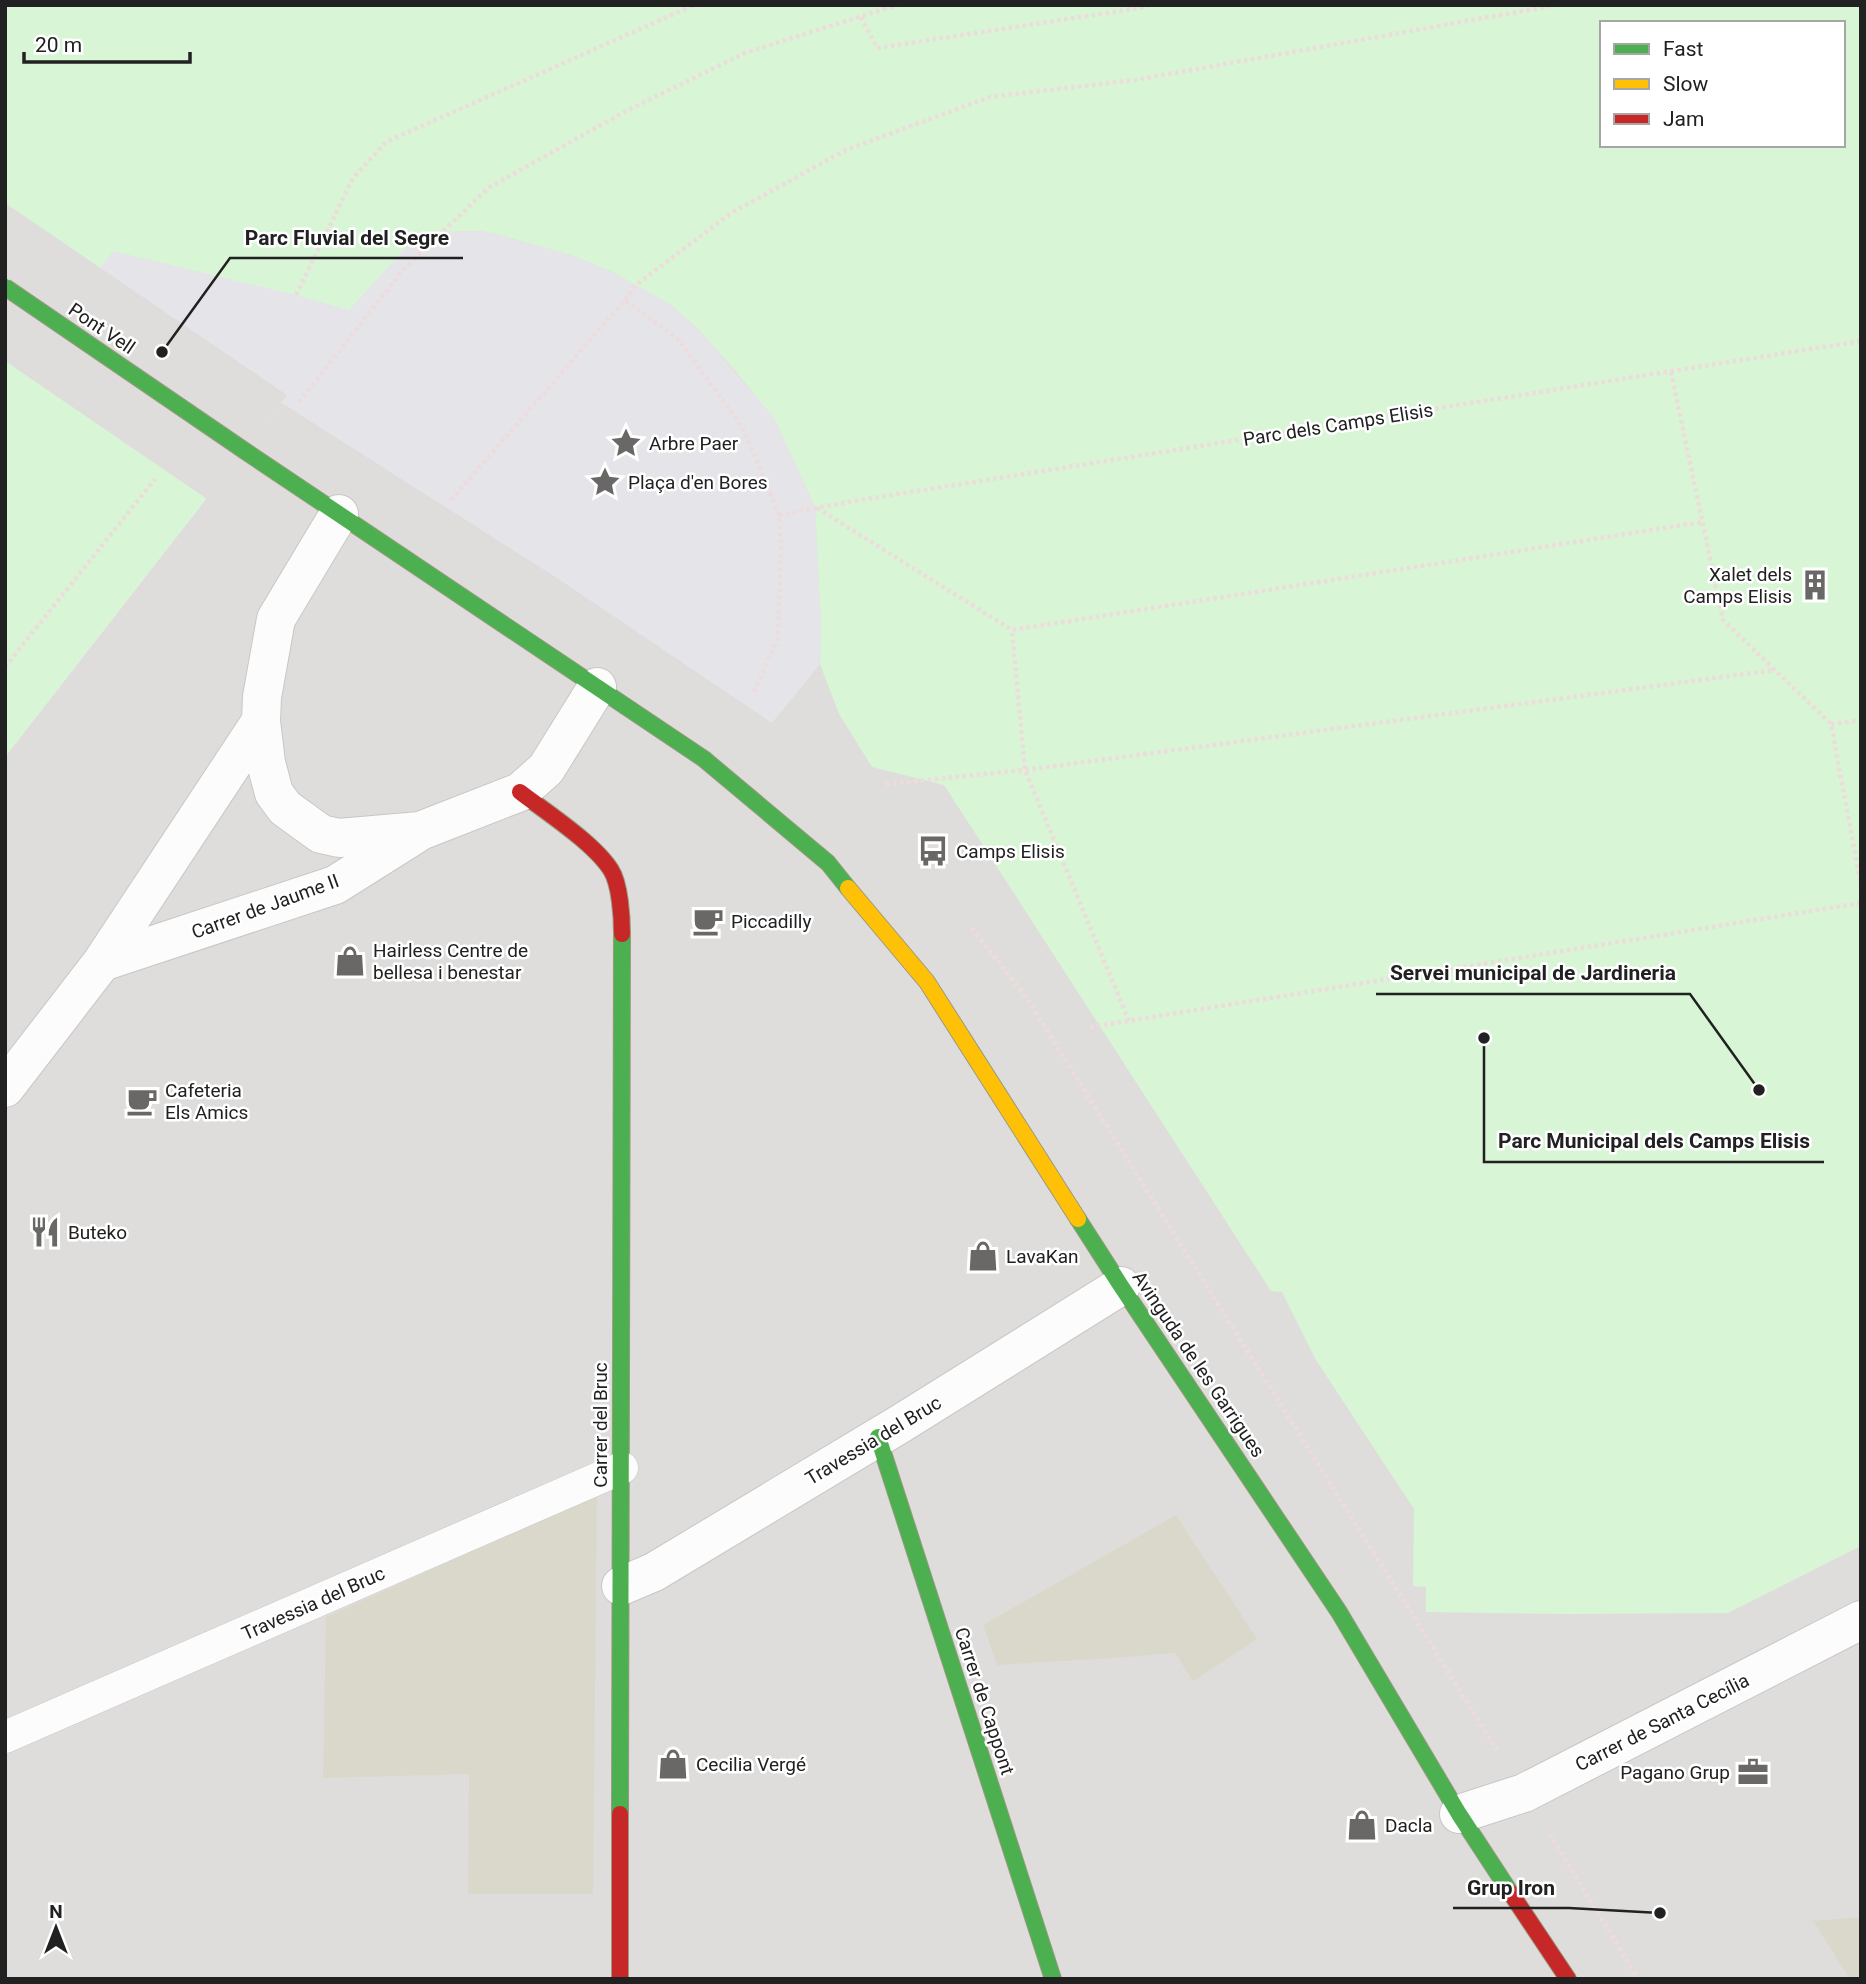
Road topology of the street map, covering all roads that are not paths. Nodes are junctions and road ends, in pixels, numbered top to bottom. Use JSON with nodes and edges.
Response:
{"nodes":[{"id":1,"x":5,"y":287,"type":"edge"},
{"id":2,"x":339,"y":514,"type":"junction"},
{"id":3,"x":597,"y":687,"type":"junction"},
{"id":4,"x":261,"y":721,"type":"junction"},
{"id":5,"x":520,"y":792,"type":"junction"},
{"id":6,"x":420,"y":831,"type":"junction"},
{"id":7,"x":102,"y":962,"type":"junction"},
{"id":8,"x":5,"y":1088,"type":"edge"},
{"id":9,"x":1121,"y":1286,"type":"junction"},
{"id":10,"x":878,"y":1437,"type":"junction"},
{"id":11,"x":622,"y":1468,"type":"junction"},
{"id":12,"x":621,"y":1586,"type":"junction"},
{"id":13,"x":1861,"y":1620,"type":"edge"},
{"id":14,"x":5,"y":1737,"type":"edge"},
{"id":15,"x":1459,"y":1814,"type":"junction"},
{"id":16,"x":620,"y":1979,"type":"edge"},
{"id":17,"x":1053,"y":1979,"type":"edge"},
{"id":18,"x":1569,"y":1979,"type":"edge"}],
"edges":[{"from":1,"to":2,"type":"main road","name":"Pont Vell","bridge":true},
{"from":2,"to":3,"type":"main road"},
{"from":2,"to":4,"type":"street","name":"Carrer de Jaume II"},
{"from":3,"to":5,"type":"street","name":"Carrer de Jaume II"},
{"from":3,"to":9,"type":"main road","name":"Avinguda de les Garrigues"},
{"from":4,"to":6,"type":"street","name":"Carrer de Jaume II"},
{"from":4,"to":7,"type":"street","name":"Carrer de Jaume II"},
{"from":5,"to":6,"type":"street","name":"Carrer de Jaume II"},
{"from":5,"to":11,"type":"main road","name":"Carrer del Bruc"},
{"from":6,"to":7,"type":"street","name":"Carrer de Jaume II"},
{"from":7,"to":8,"type":"street","name":"Carrer de Jaume II"},
{"from":9,"to":10,"type":"street","name":"Travessia del Bruc"},
{"from":9,"to":15,"type":"main road","name":"Avinguda de les Garrigues"},
{"from":10,"to":12,"type":"street","name":"Travessia del Bruc"},
{"from":10,"to":17,"type":"main road","name":"Carrer de Cappont"},
{"from":11,"to":12,"type":"main road","name":"Carrer del Bruc"},
{"from":11,"to":14,"type":"lane","name":"Travessia del Bruc"},
{"from":12,"to":16,"type":"main road","name":"Carrer del Bruc"},
{"from":13,"to":15,"type":"street","name":"Carrer de Santa Cecília"},
{"from":15,"to":18,"type":"main road","name":"Avinguda de les Garrigues"}]}
